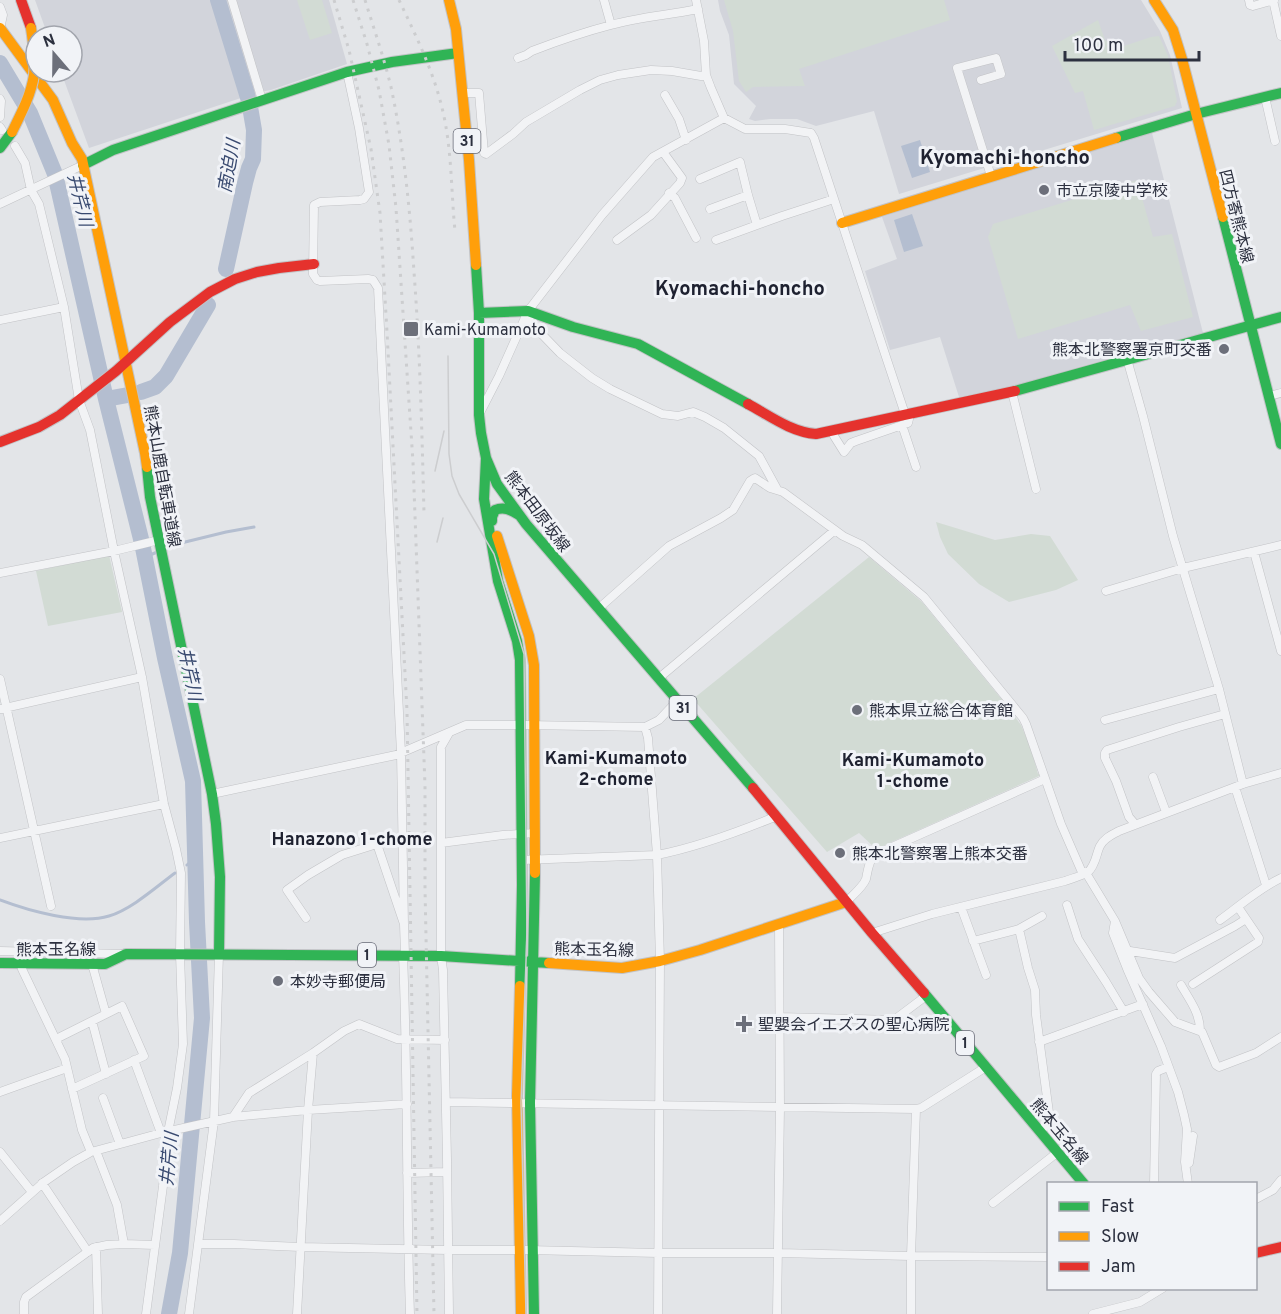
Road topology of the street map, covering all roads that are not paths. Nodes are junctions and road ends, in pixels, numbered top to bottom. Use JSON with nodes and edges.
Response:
{"nodes":[{"id":1,"x":21,"y":0,"type":"edge"},
{"id":2,"x":232,"y":0,"type":"edge"},
{"id":3,"x":449,"y":0,"type":"edge"},
{"id":4,"x":604,"y":0,"type":"edge"},
{"id":5,"x":696,"y":0,"type":"edge"},
{"id":6,"x":1154,"y":0,"type":"edge"},
{"id":7,"x":1249,"y":0,"type":"edge"},
{"id":8,"x":1273,"y":0,"type":"edge"},
{"id":9,"x":0,"y":7,"type":"edge"},
{"id":10,"x":698,"y":9,"type":"junction"},
{"id":11,"x":611,"y":25,"type":"junction"},
{"id":12,"x":0,"y":28,"type":"edge"},
{"id":13,"x":1281,"y":36,"type":"edge"},
{"id":14,"x":458,"y":53,"type":"junction"},
{"id":15,"x":518,"y":58,"type":"dead end"},
{"id":16,"x":347,"y":72,"type":"junction"},
{"id":17,"x":706,"y":75,"type":"junction"},
{"id":18,"x":981,"y":80,"type":"dead end"},
{"id":19,"x":463,"y":93,"type":"junction"},
{"id":20,"x":1281,"y":93,"type":"edge"},
{"id":21,"x":665,"y":94,"type":"dead end"},
{"id":22,"x":1265,"y":98,"type":"junction"},
{"id":23,"x":0,"y":99,"type":"edge"},
{"id":24,"x":260,"y":101,"type":"junction"},
{"id":25,"x":1196,"y":114,"type":"junction"},
{"id":26,"x":0,"y":117,"type":"edge"},
{"id":27,"x":724,"y":118,"type":"junction"},
{"id":28,"x":5,"y":130,"type":"edge"},
{"id":29,"x":686,"y":140,"type":"junction"},
{"id":30,"x":1275,"y":141,"type":"dead end"},
{"id":31,"x":15,"y":146,"type":"dead end"},
{"id":32,"x":0,"y":148,"type":"edge"},
{"id":33,"x":663,"y":152,"type":"junction"},
{"id":34,"x":80,"y":166,"type":"junction"},
{"id":35,"x":991,"y":176,"type":"junction"},
{"id":36,"x":700,"y":179,"type":"dead end"},
{"id":37,"x":33,"y":189,"type":"junction"},
{"id":38,"x":669,"y":194,"type":"junction"},
{"id":39,"x":748,"y":195,"type":"junction"},
{"id":40,"x":834,"y":199,"type":"junction"},
{"id":41,"x":0,"y":204,"type":"edge"},
{"id":42,"x":710,"y":209,"type":"dead end"},
{"id":43,"x":842,"y":223,"type":"junction"},
{"id":44,"x":757,"y":225,"type":"junction"},
{"id":45,"x":696,"y":238,"type":"dead end"},
{"id":46,"x":617,"y":240,"type":"dead end"},
{"id":47,"x":716,"y":240,"type":"dead end"},
{"id":48,"x":314,"y":264,"type":"junction"},
{"id":49,"x":64,"y":307,"type":"junction"},
{"id":50,"x":528,"y":311,"type":"junction"},
{"id":51,"x":479,"y":313,"type":"junction"},
{"id":52,"x":1281,"y":317,"type":"edge"},
{"id":53,"x":0,"y":320,"type":"edge"},
{"id":54,"x":1250,"y":325,"type":"junction"},
{"id":55,"x":1127,"y":360,"type":"junction"},
{"id":56,"x":123,"y":364,"type":"junction"},
{"id":57,"x":1012,"y":392,"type":"junction"},
{"id":58,"x":1281,"y":393,"type":"edge"},
{"id":59,"x":1269,"y":396,"type":"junction"},
{"id":60,"x":81,"y":398,"type":"junction"},
{"id":61,"x":479,"y":415,"type":"junction"},
{"id":62,"x":904,"y":420,"type":"junction"},
{"id":63,"x":834,"y":431,"type":"junction"},
{"id":64,"x":0,"y":442,"type":"edge"},
{"id":65,"x":1281,"y":444,"type":"edge"},
{"id":66,"x":486,"y":458,"type":"junction"},
{"id":67,"x":916,"y":467,"type":"dead end"},
{"id":68,"x":777,"y":489,"type":"junction"},
{"id":69,"x":1036,"y":489,"type":"dead end"},
{"id":70,"x":484,"y":499,"type":"junction"},
{"id":71,"x":519,"y":515,"type":"junction"},
{"id":72,"x":492,"y":521,"type":"junction"},
{"id":73,"x":835,"y":530,"type":"junction"},
{"id":74,"x":159,"y":542,"type":"junction"},
{"id":75,"x":1281,"y":545,"type":"edge"},
{"id":76,"x":114,"y":551,"type":"junction"},
{"id":77,"x":1254,"y":552,"type":"junction"},
{"id":78,"x":1183,"y":568,"type":"junction"},
{"id":79,"x":0,"y":573,"type":"edge"},
{"id":80,"x":1106,"y":591,"type":"dead end"},
{"id":81,"x":598,"y":609,"type":"junction"},
{"id":82,"x":1281,"y":651,"type":"edge"},
{"id":83,"x":142,"y":677,"type":"junction"},
{"id":84,"x":659,"y":678,"type":"junction"},
{"id":85,"x":0,"y":679,"type":"edge"},
{"id":86,"x":1219,"y":689,"type":"junction"},
{"id":87,"x":677,"y":701,"type":"junction"},
{"id":88,"x":3,"y":708,"type":"edge"},
{"id":89,"x":1225,"y":714,"type":"junction"},
{"id":90,"x":1105,"y":720,"type":"dead end"},
{"id":91,"x":521,"y":725,"type":"junction"},
{"id":92,"x":534,"y":725,"type":"junction"},
{"id":93,"x":645,"y":727,"type":"junction"},
{"id":94,"x":449,"y":733,"type":"junction"},
{"id":95,"x":400,"y":753,"type":"junction"},
{"id":96,"x":1281,"y":773,"type":"edge"},
{"id":97,"x":1153,"y":777,"type":"dead end"},
{"id":98,"x":1045,"y":779,"type":"junction"},
{"id":99,"x":1239,"y":786,"type":"junction"},
{"id":100,"x":212,"y":794,"type":"junction"},
{"id":101,"x":164,"y":804,"type":"junction"},
{"id":102,"x":1166,"y":812,"type":"junction"},
{"id":103,"x":777,"y":816,"type":"junction"},
{"id":104,"x":1135,"y":825,"type":"junction"},
{"id":105,"x":33,"y":831,"type":"junction"},
{"id":106,"x":535,"y":833,"type":"junction"},
{"id":107,"x":522,"y":834,"type":"junction"},
{"id":108,"x":0,"y":838,"type":"edge"},
{"id":109,"x":441,"y":843,"type":"junction"},
{"id":110,"x":657,"y":855,"type":"junction"},
{"id":111,"x":522,"y":860,"type":"junction"},
{"id":112,"x":535,"y":860,"type":"junction"},
{"id":113,"x":1086,"y":873,"type":"junction"},
{"id":114,"x":1281,"y":878,"type":"edge"},
{"id":115,"x":1266,"y":885,"type":"junction"},
{"id":116,"x":846,"y":902,"type":"junction"},
{"id":117,"x":1067,"y":905,"type":"dead end"},
{"id":118,"x":51,"y":906,"type":"dead end"},
{"id":119,"x":961,"y":907,"type":"junction"},
{"id":120,"x":1238,"y":907,"type":"junction"},
{"id":121,"x":1042,"y":916,"type":"dead end"},
{"id":122,"x":306,"y":918,"type":"dead end"},
{"id":123,"x":1246,"y":919,"type":"junction"},
{"id":124,"x":1220,"y":920,"type":"dead end"},
{"id":125,"x":1115,"y":921,"type":"junction"},
{"id":126,"x":404,"y":924,"type":"junction"},
{"id":127,"x":779,"y":924,"type":"junction"},
{"id":128,"x":1019,"y":929,"type":"junction"},
{"id":129,"x":872,"y":933,"type":"junction"},
{"id":130,"x":974,"y":941,"type":"junction"},
{"id":131,"x":0,"y":942,"type":"edge"},
{"id":132,"x":3,"y":951,"type":"edge"},
{"id":133,"x":1127,"y":951,"type":"junction"},
{"id":134,"x":183,"y":953,"type":"junction"},
{"id":135,"x":126,"y":954,"type":"junction"},
{"id":136,"x":216,"y":954,"type":"junction"},
{"id":137,"x":404,"y":955,"type":"junction"},
{"id":138,"x":441,"y":956,"type":"junction"},
{"id":139,"x":660,"y":961,"type":"junction"},
{"id":140,"x":521,"y":962,"type":"junction"},
{"id":141,"x":0,"y":963,"type":"edge"},
{"id":142,"x":21,"y":963,"type":"junction"},
{"id":143,"x":534,"y":963,"type":"junction"},
{"id":144,"x":92,"y":964,"type":"junction"},
{"id":145,"x":986,"y":975,"type":"dead end"},
{"id":146,"x":1192,"y":984,"type":"dead end"},
{"id":147,"x":1180,"y":985,"type":"dead end"},
{"id":148,"x":926,"y":996,"type":"junction"},
{"id":149,"x":1143,"y":1005,"type":"junction"},
{"id":150,"x":1124,"y":1012,"type":"junction"},
{"id":151,"x":106,"y":1014,"type":"junction"},
{"id":152,"x":779,"y":1017,"type":"junction"},
{"id":153,"x":92,"y":1021,"type":"junction"},
{"id":154,"x":1200,"y":1030,"type":"junction"},
{"id":155,"x":1281,"y":1037,"type":"edge"},
{"id":156,"x":56,"y":1039,"type":"junction"},
{"id":157,"x":406,"y":1040,"type":"junction"},
{"id":158,"x":445,"y":1040,"type":"junction"},
{"id":159,"x":1039,"y":1042,"type":"junction"},
{"id":160,"x":313,"y":1053,"type":"junction"},
{"id":161,"x":134,"y":1060,"type":"junction"},
{"id":162,"x":986,"y":1067,"type":"junction"},
{"id":163,"x":1168,"y":1067,"type":"junction"},
{"id":164,"x":67,"y":1068,"type":"junction"},
{"id":165,"x":106,"y":1074,"type":"junction"},
{"id":166,"x":72,"y":1089,"type":"junction"},
{"id":167,"x":0,"y":1092,"type":"edge"},
{"id":168,"x":103,"y":1098,"type":"dead end"},
{"id":169,"x":446,"y":1102,"type":"junction"},
{"id":170,"x":517,"y":1103,"type":"junction"},
{"id":171,"x":530,"y":1103,"type":"junction"},
{"id":172,"x":407,"y":1104,"type":"junction"},
{"id":173,"x":659,"y":1106,"type":"junction"},
{"id":174,"x":780,"y":1107,"type":"junction"},
{"id":175,"x":916,"y":1109,"type":"junction"},
{"id":176,"x":308,"y":1110,"type":"junction"},
{"id":177,"x":233,"y":1117,"type":"junction"},
{"id":178,"x":211,"y":1121,"type":"junction"},
{"id":179,"x":1040,"y":1131,"type":"junction"},
{"id":180,"x":168,"y":1132,"type":"junction"},
{"id":181,"x":1193,"y":1136,"type":"dead end"},
{"id":182,"x":120,"y":1144,"type":"junction"},
{"id":183,"x":94,"y":1151,"type":"junction"},
{"id":184,"x":0,"y":1152,"type":"edge"},
{"id":185,"x":1058,"y":1152,"type":"junction"},
{"id":186,"x":447,"y":1172,"type":"junction"},
{"id":187,"x":408,"y":1173,"type":"junction"},
{"id":188,"x":1186,"y":1173,"type":"junction"},
{"id":189,"x":1281,"y":1180,"type":"edge"},
{"id":190,"x":1082,"y":1182,"type":"edge"},
{"id":191,"x":1154,"y":1182,"type":"edge"},
{"id":192,"x":1188,"y":1182,"type":"edge"},
{"id":193,"x":42,"y":1183,"type":"junction"},
{"id":194,"x":32,"y":1192,"type":"junction"},
{"id":195,"x":1257,"y":1198,"type":"edge"},
{"id":196,"x":993,"y":1203,"type":"dead end"},
{"id":197,"x":0,"y":1221,"type":"edge"},
{"id":198,"x":124,"y":1244,"type":"junction"},
{"id":199,"x":198,"y":1244,"type":"junction"},
{"id":200,"x":155,"y":1245,"type":"junction"},
{"id":201,"x":96,"y":1247,"type":"junction"},
{"id":202,"x":300,"y":1247,"type":"junction"},
{"id":203,"x":1281,"y":1247,"type":"edge"},
{"id":204,"x":408,"y":1249,"type":"junction"},
{"id":205,"x":448,"y":1250,"type":"junction"},
{"id":206,"x":519,"y":1250,"type":"junction"},
{"id":207,"x":533,"y":1250,"type":"junction"},
{"id":208,"x":88,"y":1252,"type":"junction"},
{"id":209,"x":658,"y":1253,"type":"junction"},
{"id":210,"x":778,"y":1253,"type":"junction"},
{"id":211,"x":1257,"y":1253,"type":"edge"},
{"id":212,"x":911,"y":1256,"type":"junction"},
{"id":213,"x":1047,"y":1257,"type":"edge"},
{"id":214,"x":1160,"y":1290,"type":"edge"},
{"id":215,"x":24,"y":1314,"type":"edge"},
{"id":216,"x":98,"y":1314,"type":"edge"},
{"id":217,"x":146,"y":1314,"type":"edge"},
{"id":218,"x":189,"y":1314,"type":"edge"},
{"id":219,"x":297,"y":1314,"type":"edge"},
{"id":220,"x":410,"y":1314,"type":"edge"},
{"id":221,"x":449,"y":1314,"type":"edge"},
{"id":222,"x":521,"y":1314,"type":"edge"},
{"id":223,"x":534,"y":1314,"type":"edge"},
{"id":224,"x":658,"y":1314,"type":"edge"},
{"id":225,"x":777,"y":1314,"type":"edge"},
{"id":226,"x":911,"y":1314,"type":"edge"},
{"id":227,"x":1094,"y":1314,"type":"edge"}],
"edges":[{"from":1,"to":28,"type":"street","bridge":true},
{"from":2,"to":24,"type":"street"},
{"from":3,"to":14,"type":"street","name":"熊本田原坂線","number":"31"},
{"from":4,"to":11,"type":"street"},
{"from":5,"to":10,"type":"street"},
{"from":6,"to":25,"type":"street","name":"四方寄熊本線"},
{"from":7,"to":8,"type":"street"},
{"from":8,"to":13,"type":"street"},
{"from":9,"to":12,"type":"street"},
{"from":10,"to":11,"type":"street"},
{"from":10,"to":17,"type":"street"},
{"from":11,"to":15,"type":"street"},
{"from":12,"to":34,"type":"street","name":"熊本山鹿自転車道線"},
{"from":14,"to":16,"type":"street"},
{"from":14,"to":19,"type":"street","name":"熊本田原坂線","number":"31"},
{"from":16,"to":24,"type":"street"},
{"from":16,"to":48,"type":"street"},
{"from":17,"to":19,"type":"street"},
{"from":17,"to":27,"type":"street"},
{"from":18,"to":35,"type":"street"},
{"from":19,"to":51,"type":"street","name":"熊本田原坂線","number":"31"},
{"from":20,"to":22,"type":"street"},
{"from":21,"to":29,"type":"street"},
{"from":22,"to":25,"type":"street"},
{"from":22,"to":30,"type":"street"},
{"from":23,"to":26,"type":"street"},
{"from":24,"to":34,"type":"street"},
{"from":25,"to":35,"type":"street"},
{"from":25,"to":54,"type":"street","name":"四方寄熊本線"},
{"from":27,"to":29,"type":"street"},
{"from":27,"to":40,"type":"street"},
{"from":28,"to":32,"type":"street"},
{"from":29,"to":33,"type":"street"},
{"from":31,"to":37,"type":"street"},
{"from":33,"to":38,"type":"street"},
{"from":33,"to":50,"type":"street"},
{"from":34,"to":37,"type":"street"},
{"from":34,"to":56,"type":"street","name":"熊本山鹿自転車道線"},
{"from":35,"to":43,"type":"street"},
{"from":36,"to":39,"type":"street"},
{"from":37,"to":41,"type":"street"},
{"from":37,"to":49,"type":"street"},
{"from":38,"to":45,"type":"street"},
{"from":38,"to":46,"type":"street"},
{"from":39,"to":42,"type":"street"},
{"from":39,"to":44,"type":"street"},
{"from":40,"to":43,"type":"street"},
{"from":40,"to":44,"type":"street"},
{"from":43,"to":62,"type":"street"},
{"from":44,"to":47,"type":"street"},
{"from":48,"to":56,"type":"street"},
{"from":48,"to":95,"type":"street"},
{"from":49,"to":53,"type":"street"},
{"from":49,"to":60,"type":"street"},
{"from":50,"to":51,"type":"street"},
{"from":50,"to":61,"type":"street"},
{"from":50,"to":63,"type":"street"},
{"from":50,"to":68,"type":"street"},
{"from":51,"to":61,"type":"street","name":"熊本田原坂線","number":"31"},
{"from":52,"to":54,"type":"street"},
{"from":54,"to":55,"type":"street"},
{"from":54,"to":59,"type":"street","name":"四方寄熊本線"},
{"from":55,"to":57,"type":"street"},
{"from":55,"to":78,"type":"street"},
{"from":56,"to":60,"type":"street"},
{"from":56,"to":74,"type":"street","name":"熊本山鹿自転車道線"},
{"from":57,"to":62,"type":"street"},
{"from":57,"to":69,"type":"street"},
{"from":58,"to":59,"type":"street"},
{"from":59,"to":65,"type":"street","name":"四方寄熊本線"},
{"from":60,"to":64,"type":"street"},
{"from":60,"to":76,"type":"street"},
{"from":61,"to":66,"type":"street","name":"熊本田原坂線","number":"31"},
{"from":62,"to":63,"type":"street"},
{"from":62,"to":63,"type":"street"},
{"from":62,"to":67,"type":"street"},
{"from":66,"to":70,"type":"street"},
{"from":66,"to":71,"type":"street","name":"熊本田原坂線","number":"31"},
{"from":68,"to":73,"type":"street"},
{"from":68,"to":81,"type":"street"},
{"from":70,"to":72,"type":"street"},
{"from":70,"to":91,"type":"street"},
{"from":71,"to":72,"type":"street"},
{"from":71,"to":81,"type":"street","name":"熊本田原坂線","number":"31"},
{"from":72,"to":92,"type":"street"},
{"from":73,"to":84,"type":"street"},
{"from":73,"to":98,"type":"street"},
{"from":74,"to":76,"type":"street"},
{"from":74,"to":100,"type":"street","name":"熊本山鹿自転車道線"},
{"from":75,"to":77,"type":"street"},
{"from":76,"to":79,"type":"street"},
{"from":76,"to":83,"type":"street"},
{"from":77,"to":78,"type":"street"},
{"from":77,"to":82,"type":"street"},
{"from":78,"to":80,"type":"street"},
{"from":78,"to":86,"type":"street"},
{"from":81,"to":84,"type":"street","name":"熊本田原坂線","number":"31"},
{"from":83,"to":88,"type":"street"},
{"from":83,"to":101,"type":"street"},
{"from":84,"to":87,"type":"street","name":"熊本田原坂線","number":"31"},
{"from":85,"to":88,"type":"street"},
{"from":86,"to":89,"type":"street"},
{"from":86,"to":90,"type":"street"},
{"from":87,"to":93,"type":"street"},
{"from":87,"to":103,"type":"street","name":"熊本田原坂線","number":"31"},
{"from":88,"to":105,"type":"street"},
{"from":89,"to":99,"type":"street"},
{"from":89,"to":104,"type":"street"},
{"from":91,"to":92,"type":"street"},
{"from":91,"to":94,"type":"street"},
{"from":91,"to":107,"type":"street"},
{"from":92,"to":93,"type":"street"},
{"from":92,"to":106,"type":"street"},
{"from":93,"to":110,"type":"street"},
{"from":94,"to":95,"type":"street"},
{"from":94,"to":109,"type":"street"},
{"from":95,"to":100,"type":"street"},
{"from":95,"to":126,"type":"street"},
{"from":96,"to":99,"type":"street"},
{"from":97,"to":102,"type":"street"},
{"from":98,"to":113,"type":"street"},
{"from":98,"to":116,"type":"street"},
{"from":99,"to":102,"type":"street"},
{"from":99,"to":115,"type":"street"},
{"from":100,"to":136,"type":"street","name":"熊本山鹿自転車道線"},
{"from":101,"to":105,"type":"street"},
{"from":101,"to":134,"type":"street"},
{"from":102,"to":104,"type":"street"},
{"from":103,"to":110,"type":"street"},
{"from":103,"to":116,"type":"street","name":"熊本田原坂線","number":"31"},
{"from":104,"to":113,"type":"street"},
{"from":105,"to":108,"type":"street"},
{"from":105,"to":118,"type":"street"},
{"from":106,"to":107,"type":"street"},
{"from":106,"to":112,"type":"street"},
{"from":107,"to":109,"type":"street"},
{"from":107,"to":111,"type":"street"},
{"from":109,"to":138,"type":"street"},
{"from":110,"to":112,"type":"street"},
{"from":110,"to":139,"type":"street"},
{"from":111,"to":112,"type":"street"},
{"from":111,"to":140,"type":"street"},
{"from":112,"to":143,"type":"street"},
{"from":113,"to":119,"type":"street"},
{"from":113,"to":125,"type":"street"},
{"from":114,"to":115,"type":"street"},
{"from":115,"to":120,"type":"street"},
{"from":116,"to":127,"type":"street","name":"熊本玉名線","number":"1"},
{"from":116,"to":129,"type":"street","name":"熊本玉名線","number":"1"},
{"from":117,"to":150,"type":"street"},
{"from":119,"to":129,"type":"street"},
{"from":119,"to":130,"type":"street"},
{"from":120,"to":123,"type":"street"},
{"from":120,"to":124,"type":"street"},
{"from":121,"to":128,"type":"street"},
{"from":122,"to":126,"type":"street"},
{"from":123,"to":133,"type":"street"},
{"from":123,"to":146,"type":"street"},
{"from":125,"to":133,"type":"street"},
{"from":125,"to":149,"type":"street"},
{"from":126,"to":137,"type":"street"},
{"from":127,"to":139,"type":"street","name":"熊本玉名線","number":"1"},
{"from":127,"to":152,"type":"street"},
{"from":128,"to":130,"type":"street"},
{"from":128,"to":159,"type":"street"},
{"from":129,"to":148,"type":"street","name":"熊本玉名線","number":"1"},
{"from":130,"to":145,"type":"street"},
{"from":131,"to":132,"type":"street"},
{"from":132,"to":135,"type":"street"},
{"from":133,"to":154,"type":"street"},
{"from":134,"to":135,"type":"street","name":"熊本玉名線","number":"1"},
{"from":134,"to":136,"type":"street","name":"熊本玉名線","number":"1"},
{"from":134,"to":180,"type":"street"},
{"from":135,"to":144,"type":"street","name":"熊本玉名線","number":"1"},
{"from":136,"to":137,"type":"street","name":"熊本玉名線","number":"1"},
{"from":136,"to":178,"type":"street"},
{"from":137,"to":138,"type":"street","name":"熊本玉名線","number":"1"},
{"from":137,"to":157,"type":"street"},
{"from":138,"to":140,"type":"street","name":"熊本玉名線","number":"1"},
{"from":138,"to":158,"type":"street"},
{"from":139,"to":143,"type":"street","name":"熊本玉名線","number":"1"},
{"from":139,"to":173,"type":"street"},
{"from":140,"to":143,"type":"street","name":"熊本玉名線","number":"1"},
{"from":140,"to":170,"type":"street"},
{"from":141,"to":142,"type":"street","name":"熊本玉名線","number":"1"},
{"from":142,"to":144,"type":"street","name":"熊本玉名線","number":"1"},
{"from":142,"to":156,"type":"street"},
{"from":143,"to":171,"type":"street"},
{"from":144,"to":151,"type":"street"},
{"from":147,"to":154,"type":"street"},
{"from":148,"to":152,"type":"street"},
{"from":148,"to":162,"type":"street","name":"熊本玉名線","number":"1"},
{"from":149,"to":150,"type":"street"},
{"from":149,"to":163,"type":"street"},
{"from":150,"to":159,"type":"street"},
{"from":151,"to":153,"type":"street"},
{"from":151,"to":161,"type":"street"},
{"from":152,"to":174,"type":"street"},
{"from":153,"to":156,"type":"street"},
{"from":153,"to":165,"type":"street"},
{"from":154,"to":155,"type":"street"},
{"from":156,"to":164,"type":"street"},
{"from":157,"to":158,"type":"street"},
{"from":157,"to":160,"type":"street"},
{"from":157,"to":172,"type":"street"},
{"from":158,"to":169,"type":"street"},
{"from":159,"to":179,"type":"street"},
{"from":160,"to":176,"type":"street"},
{"from":160,"to":177,"type":"street"},
{"from":161,"to":165,"type":"street"},
{"from":161,"to":180,"type":"street"},
{"from":162,"to":175,"type":"street"},
{"from":162,"to":179,"type":"street","name":"熊本玉名線","number":"1"},
{"from":163,"to":188,"type":"street"},
{"from":163,"to":191,"type":"street"},
{"from":164,"to":166,"type":"street"},
{"from":164,"to":167,"type":"street"},
{"from":165,"to":166,"type":"street"},
{"from":166,"to":183,"type":"street"},
{"from":168,"to":182,"type":"street"},
{"from":169,"to":170,"type":"street"},
{"from":169,"to":186,"type":"street"},
{"from":170,"to":171,"type":"street"},
{"from":170,"to":206,"type":"street"},
{"from":171,"to":173,"type":"street"},
{"from":171,"to":207,"type":"street"},
{"from":172,"to":176,"type":"street"},
{"from":172,"to":187,"type":"street"},
{"from":173,"to":174,"type":"street"},
{"from":173,"to":209,"type":"street"},
{"from":174,"to":175,"type":"street"},
{"from":174,"to":210,"type":"street"},
{"from":175,"to":212,"type":"street"},
{"from":176,"to":177,"type":"street"},
{"from":176,"to":202,"type":"street"},
{"from":177,"to":178,"type":"street"},
{"from":178,"to":180,"type":"street"},
{"from":178,"to":199,"type":"street"},
{"from":179,"to":185,"type":"street","name":"熊本玉名線","number":"1"},
{"from":180,"to":182,"type":"street"},
{"from":180,"to":200,"type":"street"},
{"from":181,"to":188,"type":"street"},
{"from":182,"to":183,"type":"street"},
{"from":183,"to":193,"type":"street"},
{"from":183,"to":198,"type":"street"},
{"from":184,"to":194,"type":"street"},
{"from":185,"to":190,"type":"street","name":"熊本玉名線","number":"1"},
{"from":185,"to":196,"type":"street"},
{"from":186,"to":187,"type":"street"},
{"from":186,"to":205,"type":"street"},
{"from":187,"to":204,"type":"street"},
{"from":188,"to":192,"type":"street"},
{"from":189,"to":195,"type":"street"},
{"from":193,"to":194,"type":"street"},
{"from":193,"to":208,"type":"street"},
{"from":194,"to":197,"type":"street"},
{"from":198,"to":200,"type":"street"},
{"from":198,"to":201,"type":"street"},
{"from":199,"to":202,"type":"street"},
{"from":199,"to":218,"type":"street"},
{"from":200,"to":217,"type":"street"},
{"from":201,"to":208,"type":"street"},
{"from":201,"to":216,"type":"street"},
{"from":202,"to":204,"type":"street"},
{"from":202,"to":219,"type":"street"},
{"from":203,"to":211,"type":"street"},
{"from":204,"to":205,"type":"street"},
{"from":204,"to":220,"type":"street"},
{"from":205,"to":206,"type":"street"},
{"from":205,"to":221,"type":"street"},
{"from":206,"to":207,"type":"street"},
{"from":206,"to":222,"type":"street"},
{"from":207,"to":209,"type":"street"},
{"from":207,"to":223,"type":"street"},
{"from":208,"to":215,"type":"street"},
{"from":209,"to":210,"type":"street"},
{"from":209,"to":224,"type":"street"},
{"from":210,"to":212,"type":"street"},
{"from":210,"to":225,"type":"street"},
{"from":212,"to":213,"type":"street"},
{"from":212,"to":226,"type":"street"},
{"from":214,"to":227,"type":"street"}]}
